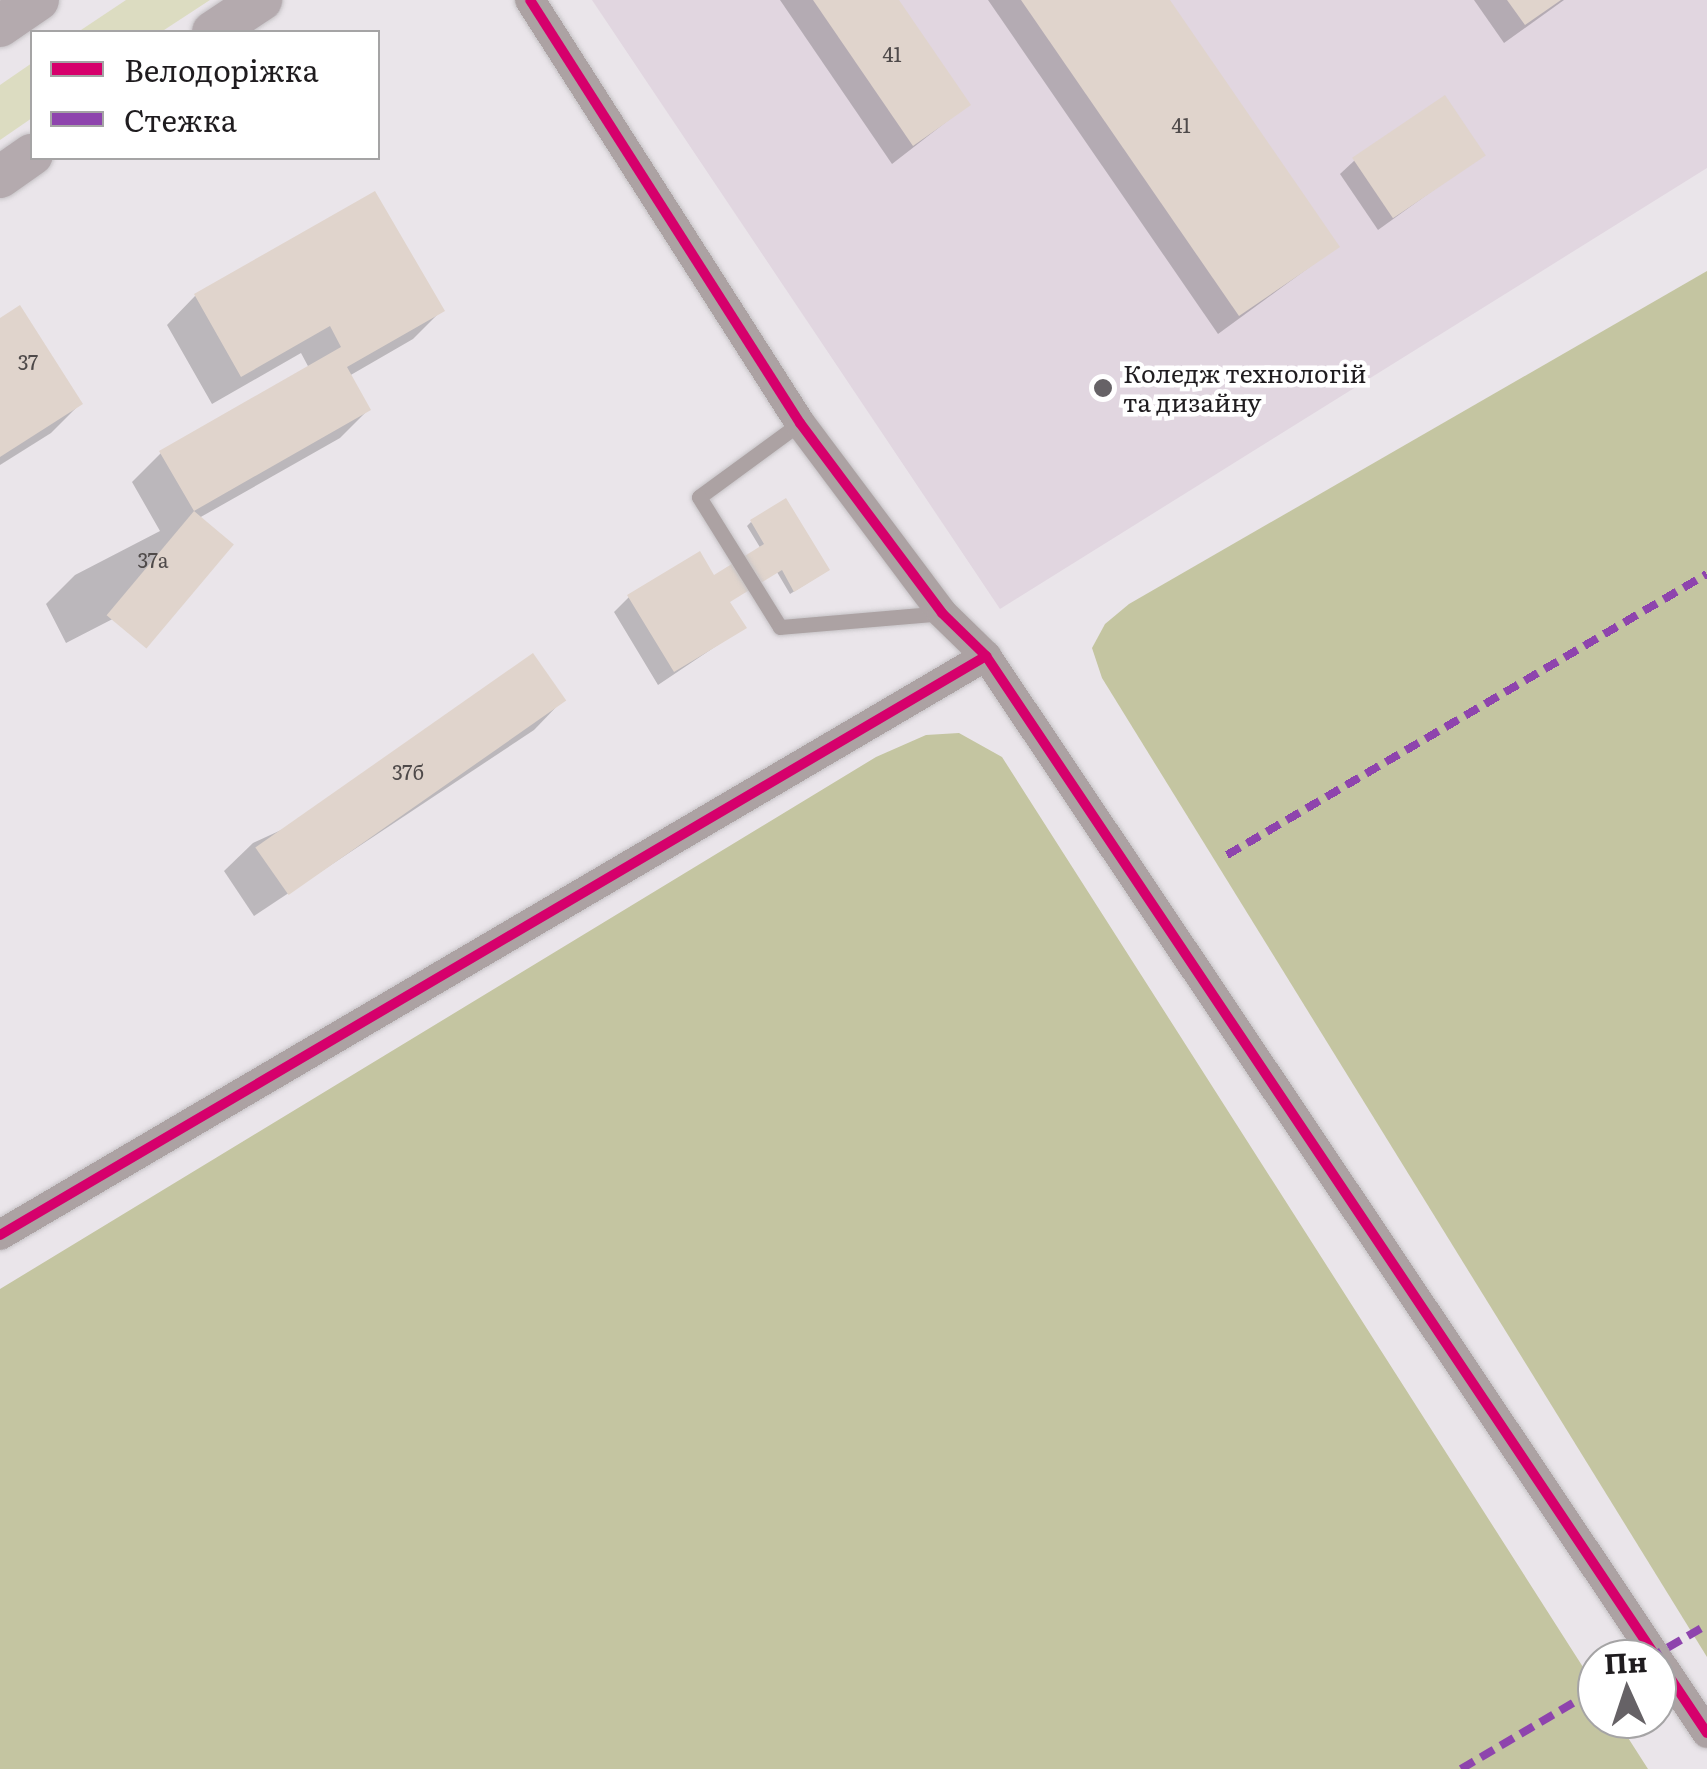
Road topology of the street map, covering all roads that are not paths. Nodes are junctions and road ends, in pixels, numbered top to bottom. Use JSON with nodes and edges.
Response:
{"nodes":[{"id":1,"x":261,"y":0,"type":"edge"},
{"id":2,"x":530,"y":0,"type":"edge"},
{"id":3,"x":216,"y":30,"type":"edge"},
{"id":4,"x":30,"y":156,"type":"edge"},
{"id":5,"x":0,"y":177,"type":"edge"},
{"id":6,"x":800,"y":423,"type":"junction"},
{"id":7,"x":942,"y":613,"type":"junction"},
{"id":8,"x":986,"y":656,"type":"junction"},
{"id":9,"x":0,"y":1235,"type":"edge"},
{"id":10,"x":1707,"y":1733,"type":"edge"}],
"edges":[{"from":1,"to":3,"type":"street"},
{"from":2,"to":6,"type":"street"},
{"from":4,"to":5,"type":"street"},
{"from":6,"to":7,"type":"street"},
{"from":6,"to":7,"type":"lane"},
{"from":7,"to":8,"type":"street"},
{"from":8,"to":9,"type":"street"},
{"from":8,"to":10,"type":"street"}]}
